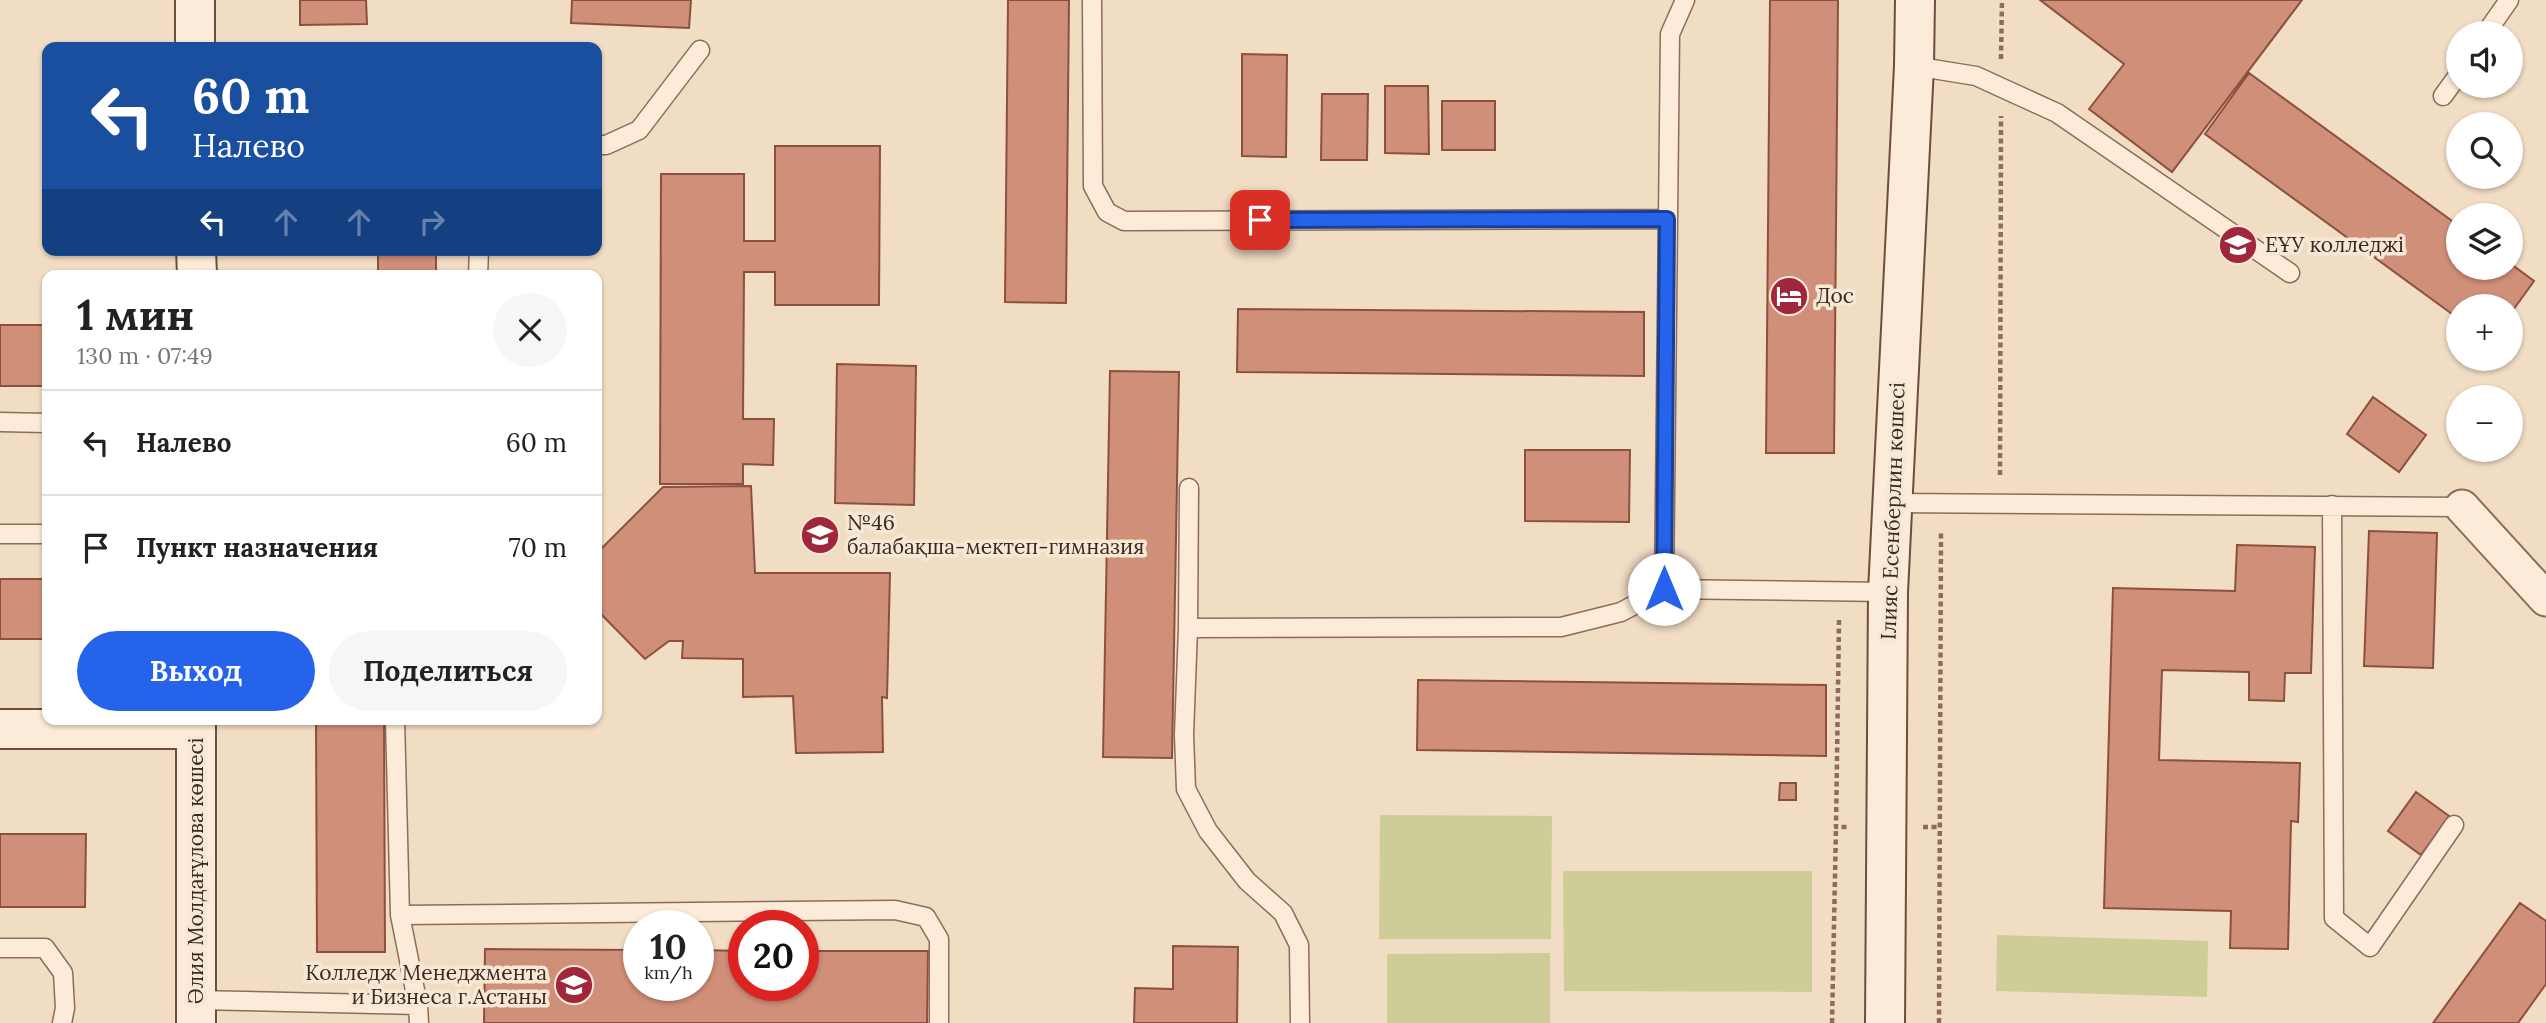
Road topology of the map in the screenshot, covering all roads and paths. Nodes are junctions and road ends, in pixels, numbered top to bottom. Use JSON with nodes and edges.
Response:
{"nodes":[{"id":1,"x":195,"y":0,"type":"edge"},
{"id":2,"x":1091,"y":0,"type":"edge"},
{"id":3,"x":1685,"y":0,"type":"edge"},
{"id":4,"x":1915,"y":0,"type":"edge"},
{"id":5,"x":2002,"y":0,"type":"edge"},
{"id":6,"x":2509,"y":0,"type":"edge"},
{"id":7,"x":2494,"y":21,"type":"edge"},
{"id":8,"x":195,"y":42,"type":"edge"},
{"id":9,"x":700,"y":50,"type":"dead end"},
{"id":10,"x":1914,"y":66,"type":"junction"},
{"id":11,"x":2001,"y":88,"type":"junction"},
{"id":12,"x":2446,"y":92,"type":"edge"},
{"id":13,"x":2443,"y":96,"type":"dead end"},
{"id":14,"x":602,"y":145,"type":"edge"},
{"id":15,"x":1667,"y":219,"type":"junction"},
{"id":16,"x":2290,"y":274,"type":"dead end"},
{"id":17,"x":0,"y":422,"type":"edge"},
{"id":18,"x":42,"y":423,"type":"edge"},
{"id":19,"x":1189,"y":488,"type":"dead end"},
{"id":20,"x":1892,"y":503,"type":"junction"},
{"id":21,"x":1941,"y":503,"type":"junction"},
{"id":22,"x":2000,"y":503,"type":"junction"},
{"id":23,"x":2332,"y":505,"type":"junction"},
{"id":24,"x":2462,"y":507,"type":"joint"},
{"id":25,"x":0,"y":534,"type":"edge"},
{"id":26,"x":42,"y":534,"type":"edge"},
{"id":27,"x":1664,"y":589,"type":"junction"},
{"id":28,"x":1888,"y":592,"type":"junction"},
{"id":29,"x":2546,"y":599,"type":"edge"},
{"id":30,"x":1188,"y":628,"type":"junction"},
{"id":31,"x":157,"y":725,"type":"edge"},
{"id":32,"x":196,"y":725,"type":"edge"},
{"id":33,"x":395,"y":725,"type":"edge"},
{"id":34,"x":0,"y":729,"type":"edge"},
{"id":35,"x":2454,"y":825,"type":"dead end"},
{"id":36,"x":1836,"y":827,"type":"dead end"},
{"id":37,"x":400,"y":915,"type":"junction"},
{"id":38,"x":0,"y":948,"type":"edge"},
{"id":39,"x":418,"y":1005,"type":"junction"},
{"id":40,"x":196,"y":1011,"type":"edge"},
{"id":41,"x":62,"y":1023,"type":"edge"},
{"id":42,"x":419,"y":1023,"type":"edge"},
{"id":43,"x":939,"y":1023,"type":"edge"},
{"id":44,"x":1300,"y":1023,"type":"edge"},
{"id":45,"x":1832,"y":1023,"type":"edge"},
{"id":46,"x":1885,"y":1023,"type":"edge"},
{"id":47,"x":1939,"y":1023,"type":"edge"}],
"edges":[{"from":1,"to":8,"type":"street"},
{"from":2,"to":15,"type":"lane"},
{"from":3,"to":15,"type":"lane"},
{"from":4,"to":10,"type":"street","name":"Ілияс Есенберлин көшесі"},
{"from":5,"to":11,"type":"path"},
{"from":6,"to":7,"type":"lane"},
{"from":9,"to":14,"type":"lane"},
{"from":10,"to":11,"type":"lane"},
{"from":10,"to":20,"type":"street","name":"Ілияс Есенберлин көшесі"},
{"from":11,"to":16,"type":"lane"},
{"from":11,"to":22,"type":"path"},
{"from":12,"to":13,"type":"lane"},
{"from":15,"to":27,"type":"lane"},
{"from":17,"to":18,"type":"lane"},
{"from":19,"to":30,"type":"lane"},
{"from":20,"to":21,"type":"lane"},
{"from":20,"to":28,"type":"street","name":"Ілияс Есенберлин көшесі"},
{"from":21,"to":22,"type":"lane"},
{"from":21,"to":47,"type":"path"},
{"from":22,"to":23,"type":"lane"},
{"from":23,"to":24,"type":"lane"},
{"from":23,"to":35,"type":"lane"},
{"from":24,"to":29,"type":"street"},
{"from":25,"to":26,"type":"lane"},
{"from":27,"to":28,"type":"lane"},
{"from":27,"to":30,"type":"lane"},
{"from":28,"to":46,"type":"street","name":"Ілияс Есенберлин көшесі"},
{"from":30,"to":44,"type":"lane"},
{"from":31,"to":34,"type":"street"},
{"from":32,"to":40,"type":"street","name":"Әлия Молдағұлова көшесі"},
{"from":33,"to":37,"type":"lane"},
{"from":36,"to":45,"type":"path"},
{"from":37,"to":39,"type":"lane"},
{"from":37,"to":43,"type":"lane"},
{"from":38,"to":41,"type":"lane"},
{"from":39,"to":40,"type":"lane"},
{"from":39,"to":42,"type":"lane"}]}
